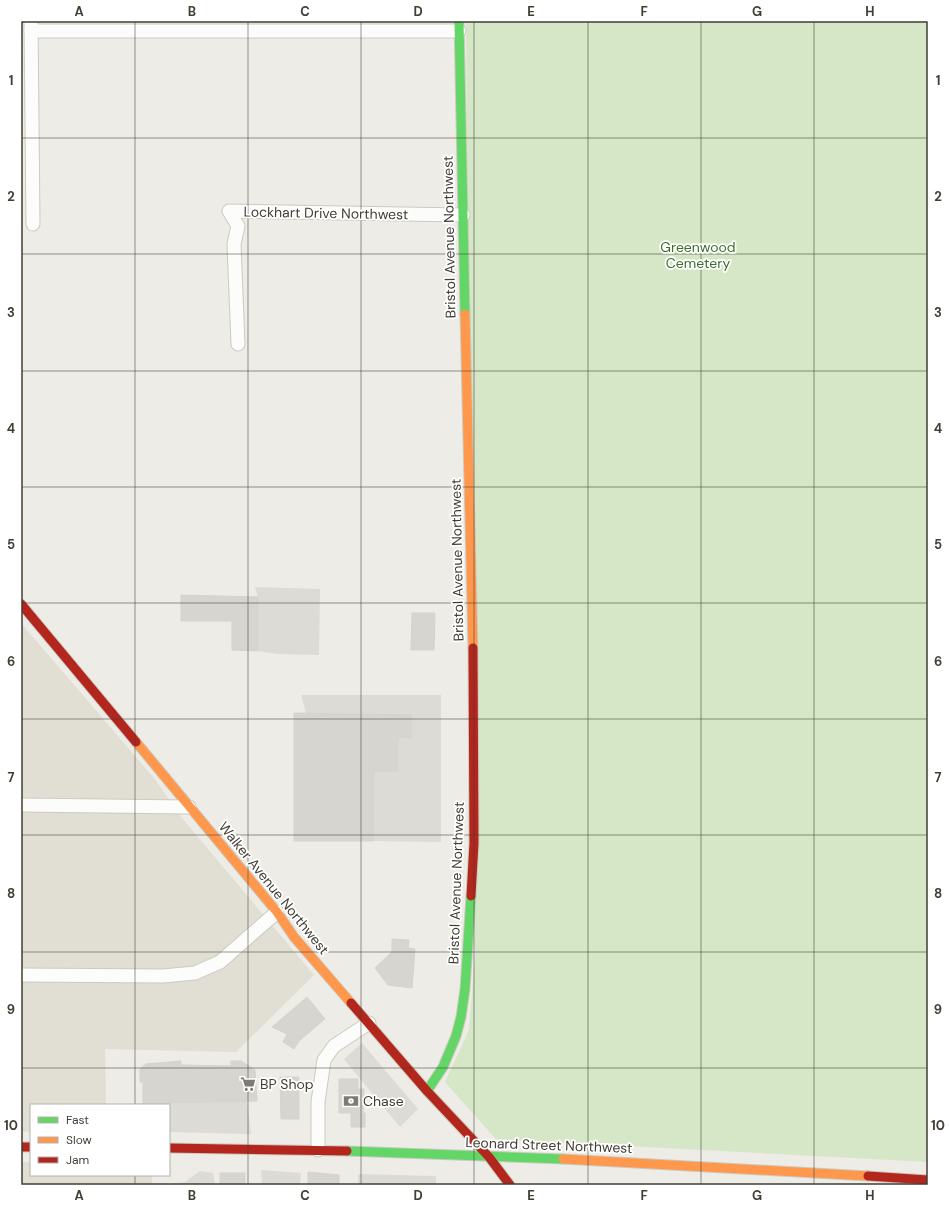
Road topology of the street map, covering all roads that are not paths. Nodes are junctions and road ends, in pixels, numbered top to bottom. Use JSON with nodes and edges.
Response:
{"nodes":[{"id":1,"x":31,"y":26,"type":"edge"},
{"id":2,"x":459,"y":26,"type":"edge"},
{"id":3,"x":463,"y":215,"type":"junction"},
{"id":4,"x":33,"y":224,"type":"dead end"},
{"id":5,"x":238,"y":344,"type":"dead end"},
{"id":6,"x":21,"y":604,"type":"edge"},
{"id":7,"x":21,"y":805,"type":"edge"},
{"id":8,"x":189,"y":807,"type":"junction"},
{"id":9,"x":277,"y":912,"type":"junction"},
{"id":10,"x":21,"y":975,"type":"edge"},
{"id":11,"x":369,"y":1023,"type":"junction"},
{"id":12,"x":427,"y":1090,"type":"junction"},
{"id":13,"x":170,"y":1148,"type":"edge"},
{"id":14,"x":318,"y":1150,"type":"junction"},
{"id":15,"x":489,"y":1157,"type":"junction"},
{"id":16,"x":928,"y":1180,"type":"edge"},
{"id":17,"x":510,"y":1185,"type":"edge"}],
"edges":[{"from":1,"to":2,"type":"street"},
{"from":1,"to":4,"type":"street"},
{"from":2,"to":3,"type":"main road","name":"Bristol Avenue Northwest"},
{"from":3,"to":5,"type":"street","name":"Lockhart Drive Northwest"},
{"from":3,"to":12,"type":"main road","name":"Bristol Avenue Northwest"},
{"from":6,"to":8,"type":"main road","name":"Walker Avenue Northwest"},
{"from":7,"to":8,"type":"street"},
{"from":8,"to":9,"type":"main road","name":"Walker Avenue Northwest"},
{"from":9,"to":10,"type":"street"},
{"from":9,"to":11,"type":"main road","name":"Walker Avenue Northwest"},
{"from":11,"to":12,"type":"main road","name":"Walker Avenue Northwest"},
{"from":11,"to":14,"type":"street"},
{"from":12,"to":15,"type":"main road","name":"Walker Avenue Northwest"},
{"from":13,"to":14,"type":"main road","name":"Leonard Street Northwest"},
{"from":14,"to":15,"type":"main road","name":"Leonard Street Northwest"},
{"from":15,"to":16,"type":"main road","name":"Leonard Street Northwest"},
{"from":15,"to":17,"type":"main road","name":"Walker Avenue Northwest"}]}
